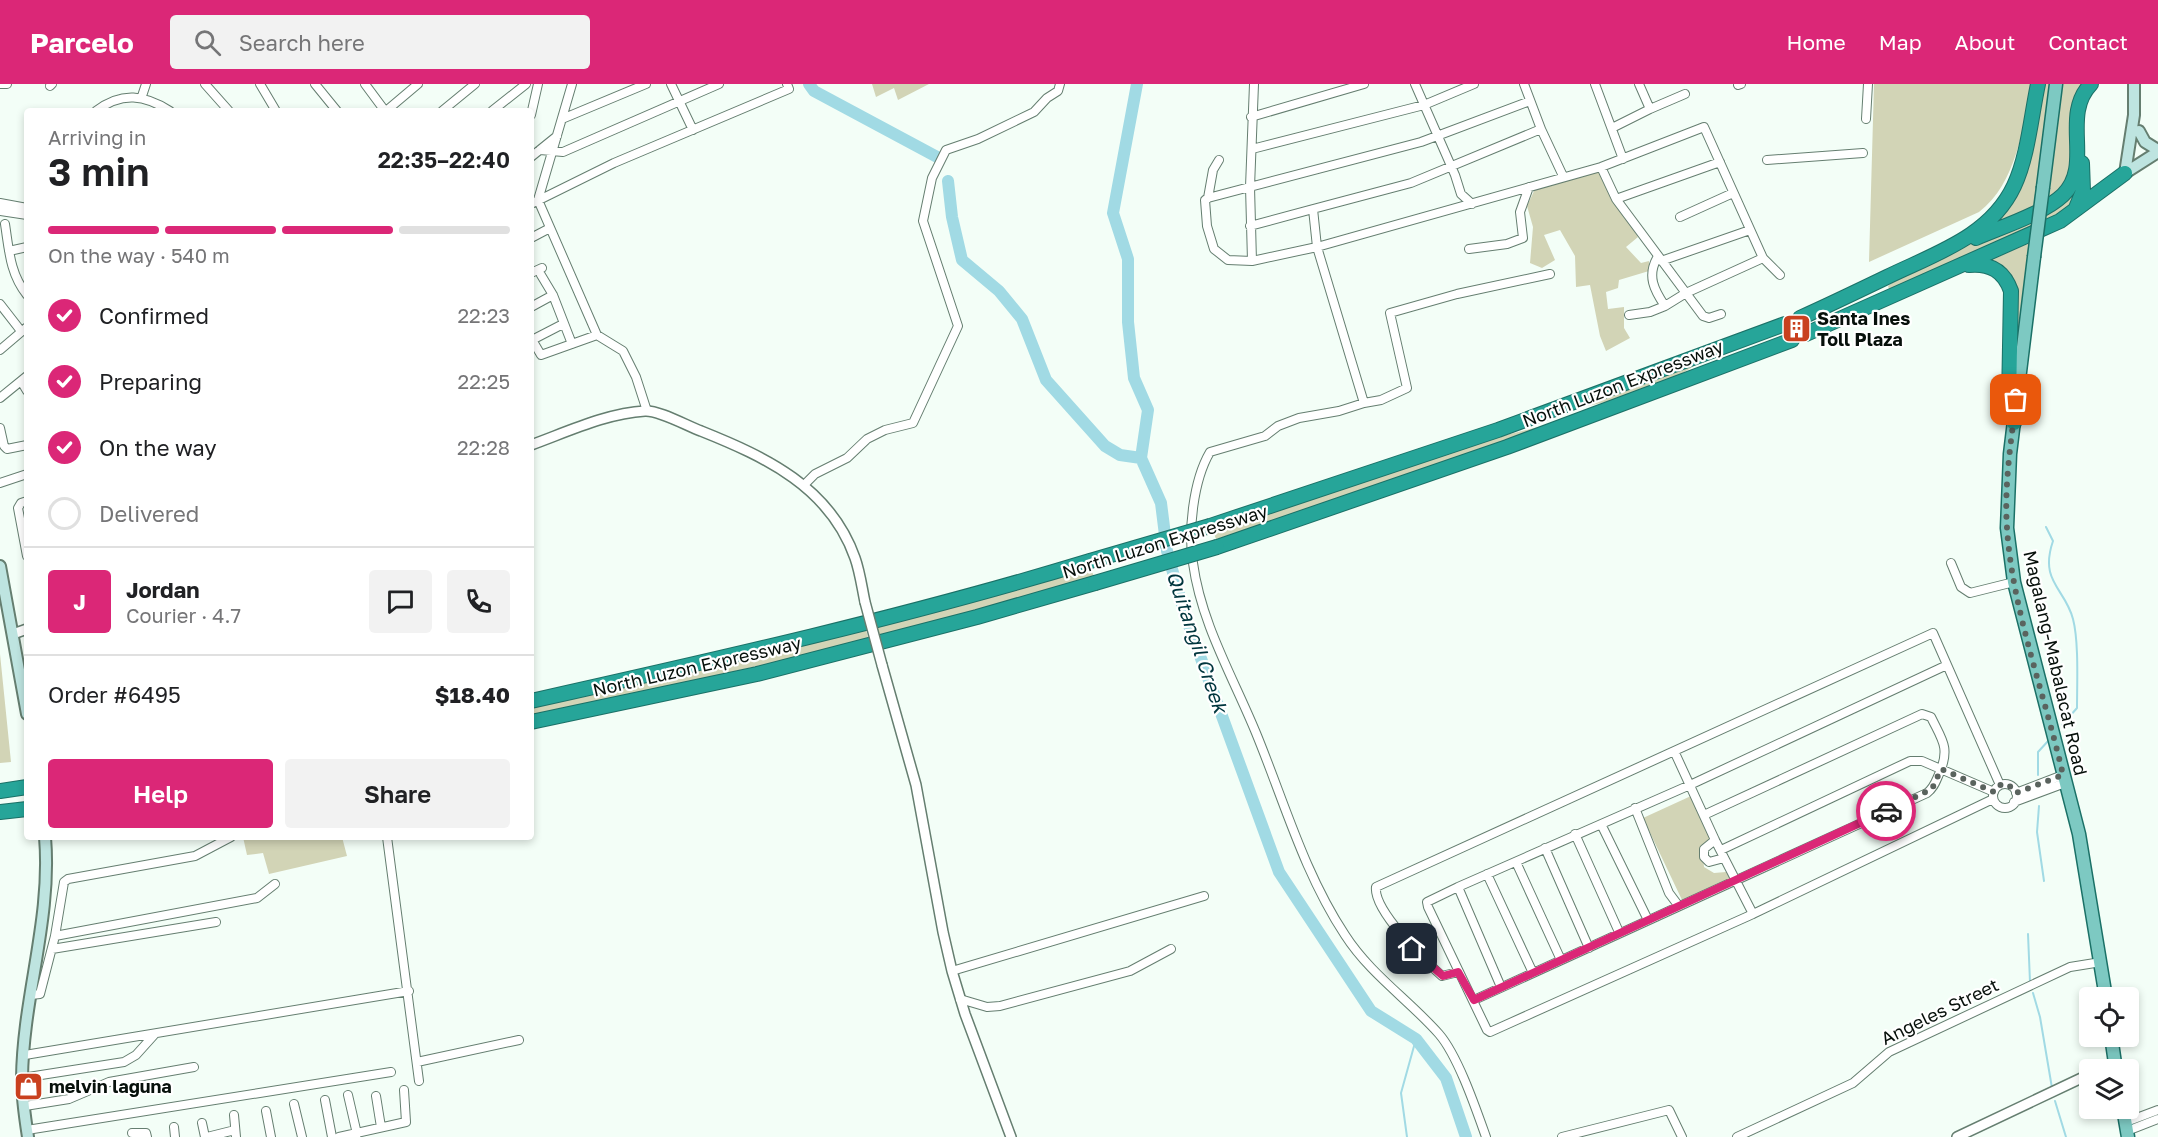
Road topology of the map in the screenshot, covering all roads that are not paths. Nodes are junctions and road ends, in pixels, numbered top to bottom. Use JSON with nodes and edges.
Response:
{"nodes":[{"id":1,"x":1,"y":84,"type":"edge"},
{"id":2,"x":8,"y":84,"type":"edge"},
{"id":3,"x":146,"y":84,"type":"edge"},
{"id":4,"x":205,"y":84,"type":"edge"},
{"id":5,"x":261,"y":84,"type":"edge"},
{"id":6,"x":315,"y":84,"type":"edge"},
{"id":7,"x":364,"y":84,"type":"edge"},
{"id":8,"x":418,"y":84,"type":"edge"},
{"id":9,"x":475,"y":84,"type":"edge"},
{"id":10,"x":526,"y":84,"type":"edge"},
{"id":11,"x":538,"y":84,"type":"edge"},
{"id":12,"x":572,"y":84,"type":"edge"},
{"id":13,"x":645,"y":84,"type":"edge"},
{"id":14,"x":671,"y":84,"type":"edge"},
{"id":15,"x":718,"y":84,"type":"edge"},
{"id":16,"x":787,"y":84,"type":"edge"},
{"id":17,"x":1060,"y":84,"type":"edge"},
{"id":18,"x":1254,"y":84,"type":"edge"},
{"id":19,"x":1364,"y":84,"type":"edge"},
{"id":20,"x":1415,"y":84,"type":"edge"},
{"id":21,"x":1474,"y":84,"type":"edge"},
{"id":22,"x":1524,"y":84,"type":"edge"},
{"id":23,"x":1595,"y":84,"type":"edge"},
{"id":24,"x":1639,"y":84,"type":"edge"},
{"id":25,"x":1868,"y":84,"type":"edge"},
{"id":26,"x":2038,"y":84,"type":"edge"},
{"id":27,"x":2056,"y":84,"type":"edge"},
{"id":28,"x":2091,"y":84,"type":"edge"},
{"id":29,"x":2103,"y":84,"type":"edge"},
{"id":30,"x":2134,"y":84,"type":"edge"},
{"id":31,"x":2141,"y":84,"type":"edge"},
{"id":32,"x":1685,"y":94,"type":"dead end"},
{"id":33,"x":142,"y":96,"type":"junction"},
{"id":34,"x":1530,"y":101,"type":"junction"},
{"id":35,"x":679,"y":102,"type":"junction"},
{"id":36,"x":1424,"y":105,"type":"junction"},
{"id":37,"x":102,"y":108,"type":"edge"},
{"id":38,"x":164,"y":108,"type":"edge"},
{"id":39,"x":226,"y":108,"type":"edge"},
{"id":40,"x":274,"y":108,"type":"edge"},
{"id":41,"x":335,"y":108,"type":"edge"},
{"id":42,"x":384,"y":108,"type":"edge"},
{"id":43,"x":390,"y":108,"type":"edge"},
{"id":44,"x":446,"y":108,"type":"edge"},
{"id":45,"x":496,"y":108,"type":"edge"},
{"id":46,"x":533,"y":108,"type":"edge"},
{"id":47,"x":1650,"y":109,"type":"junction"},
{"id":48,"x":1251,"y":117,"type":"junction"},
{"id":49,"x":562,"y":119,"type":"junction"},
{"id":50,"x":1866,"y":119,"type":"dead end"},
{"id":51,"x":1612,"y":128,"type":"junction"},
{"id":52,"x":1541,"y":129,"type":"junction"},
{"id":53,"x":693,"y":130,"type":"junction"},
{"id":54,"x":2139,"y":131,"type":"junction"},
{"id":55,"x":558,"y":135,"type":"junction"},
{"id":56,"x":1437,"y":135,"type":"junction"},
{"id":57,"x":1252,"y":149,"type":"junction"},
{"id":58,"x":540,"y":150,"type":"junction"},
{"id":59,"x":554,"y":151,"type":"junction"},
{"id":60,"x":2158,"y":151,"type":"edge"},
{"id":61,"x":1863,"y":153,"type":"dead end"},
{"id":62,"x":534,"y":155,"type":"edge"},
{"id":63,"x":1623,"y":159,"type":"junction"},
{"id":64,"x":1219,"y":160,"type":"dead end"},
{"id":65,"x":1767,"y":160,"type":"dead end"},
{"id":66,"x":1720,"y":162,"type":"junction"},
{"id":67,"x":1451,"y":166,"type":"junction"},
{"id":68,"x":1601,"y":167,"type":"junction"},
{"id":69,"x":2130,"y":170,"type":"junction"},
{"id":70,"x":1563,"y":176,"type":"junction"},
{"id":71,"x":1250,"y":187,"type":"junction"},
{"id":72,"x":1529,"y":187,"type":"junction"},
{"id":73,"x":1733,"y":193,"type":"junction"},
{"id":74,"x":1461,"y":194,"type":"junction"},
{"id":75,"x":1208,"y":198,"type":"junction"},
{"id":76,"x":1616,"y":199,"type":"junction"},
{"id":77,"x":534,"y":202,"type":"edge"},
{"id":78,"x":0,"y":203,"type":"edge"},
{"id":79,"x":1472,"y":204,"type":"junction"},
{"id":80,"x":24,"y":207,"type":"edge"},
{"id":81,"x":1455,"y":208,"type":"junction"},
{"id":82,"x":1313,"y":209,"type":"junction"},
{"id":83,"x":0,"y":211,"type":"edge"},
{"id":84,"x":2073,"y":212,"type":"junction"},
{"id":85,"x":24,"y":215,"type":"edge"},
{"id":86,"x":1680,"y":217,"type":"dead end"},
{"id":87,"x":5,"y":224,"type":"dead end"},
{"id":88,"x":1250,"y":226,"type":"junction"},
{"id":89,"x":550,"y":228,"type":"junction"},
{"id":90,"x":1750,"y":230,"type":"junction"},
{"id":91,"x":534,"y":236,"type":"edge"},
{"id":92,"x":1317,"y":247,"type":"junction"},
{"id":93,"x":24,"y":248,"type":"edge"},
{"id":94,"x":1469,"y":249,"type":"dead end"},
{"id":95,"x":9,"y":251,"type":"junction"},
{"id":96,"x":1938,"y":253,"type":"junction"},
{"id":97,"x":1763,"y":258,"type":"junction"},
{"id":98,"x":1659,"y":260,"type":"junction"},
{"id":99,"x":1252,"y":261,"type":"junction"},
{"id":100,"x":1961,"y":266,"type":"junction"},
{"id":101,"x":534,"y":273,"type":"edge"},
{"id":102,"x":1550,"y":274,"type":"dead end"},
{"id":103,"x":1780,"y":275,"type":"dead end"},
{"id":104,"x":24,"y":291,"type":"edge"},
{"id":105,"x":1686,"y":293,"type":"junction"},
{"id":106,"x":553,"y":295,"type":"junction"},
{"id":107,"x":0,"y":305,"type":"edge"},
{"id":108,"x":534,"y":305,"type":"edge"},
{"id":109,"x":1665,"y":306,"type":"junction"},
{"id":110,"x":1721,"y":314,"type":"dead end"},
{"id":111,"x":1629,"y":315,"type":"dead end"},
{"id":112,"x":1800,"y":318,"type":"dead end"},
{"id":113,"x":563,"y":324,"type":"junction"},
{"id":114,"x":1785,"y":324,"type":"dead end"},
{"id":115,"x":24,"y":329,"type":"edge"},
{"id":116,"x":1806,"y":334,"type":"dead end"},
{"id":117,"x":597,"y":335,"type":"junction"},
{"id":118,"x":534,"y":338,"type":"edge"},
{"id":119,"x":1792,"y":340,"type":"dead end"},
{"id":120,"x":534,"y":344,"type":"edge"},
{"id":121,"x":572,"y":344,"type":"junction"},
{"id":122,"x":0,"y":350,"type":"edge"},
{"id":123,"x":24,"y":379,"type":"edge"},
{"id":124,"x":0,"y":398,"type":"edge"},
{"id":125,"x":1364,"y":403,"type":"junction"},
{"id":126,"x":647,"y":411,"type":"junction"},
{"id":127,"x":2014,"y":423,"type":"junction"},
{"id":128,"x":0,"y":428,"type":"edge"},
{"id":129,"x":534,"y":444,"type":"edge"},
{"id":130,"x":24,"y":446,"type":"edge"},
{"id":131,"x":24,"y":475,"type":"edge"},
{"id":132,"x":0,"y":483,"type":"edge"},
{"id":133,"x":805,"y":484,"type":"junction"},
{"id":134,"x":24,"y":502,"type":"edge"},
{"id":135,"x":24,"y":532,"type":"edge"},
{"id":136,"x":1951,"y":563,"type":"dead end"},
{"id":137,"x":0,"y":566,"type":"edge"},
{"id":138,"x":2014,"y":582,"type":"junction"},
{"id":139,"x":24,"y":630,"type":"edge"},
{"id":140,"x":13,"y":634,"type":"junction"},
{"id":141,"x":1947,"y":665,"type":"junction"},
{"id":142,"x":24,"y":697,"type":"edge"},
{"id":143,"x":534,"y":700,"type":"edge"},
{"id":144,"x":534,"y":721,"type":"edge"},
{"id":145,"x":1675,"y":753,"type":"junction"},
{"id":146,"x":1941,"y":769,"type":"junction"},
{"id":147,"x":2060,"y":780,"type":"junction"},
{"id":148,"x":1690,"y":784,"type":"junction"},
{"id":149,"x":2000,"y":785,"type":"junction"},
{"id":150,"x":24,"y":787,"type":"edge"},
{"id":151,"x":0,"y":791,"type":"edge"},
{"id":152,"x":2016,"y":793,"type":"junction"},
{"id":153,"x":1994,"y":796,"type":"junction"},
{"id":154,"x":2014,"y":802,"type":"junction"},
{"id":155,"x":1635,"y":808,"type":"junction"},
{"id":156,"x":24,"y":809,"type":"edge"},
{"id":157,"x":0,"y":812,"type":"edge"},
{"id":158,"x":1704,"y":815,"type":"junction"},
{"id":159,"x":1601,"y":824,"type":"junction"},
{"id":160,"x":1575,"y":834,"type":"junction"},
{"id":161,"x":45,"y":840,"type":"edge"},
{"id":162,"x":225,"y":840,"type":"edge"},
{"id":163,"x":387,"y":840,"type":"edge"},
{"id":164,"x":1715,"y":840,"type":"junction"},
{"id":165,"x":1545,"y":848,"type":"junction"},
{"id":166,"x":1723,"y":854,"type":"junction"},
{"id":167,"x":1516,"y":862,"type":"junction"},
{"id":168,"x":1487,"y":874,"type":"junction"},
{"id":169,"x":1736,"y":880,"type":"junction"},
{"id":170,"x":275,"y":884,"type":"dead end"},
{"id":171,"x":1458,"y":887,"type":"junction"},
{"id":172,"x":1204,"y":896,"type":"dead end"},
{"id":173,"x":1678,"y":905,"type":"junction"},
{"id":174,"x":1753,"y":914,"type":"junction"},
{"id":175,"x":1648,"y":920,"type":"junction"},
{"id":176,"x":216,"y":922,"type":"dead end"},
{"id":177,"x":1619,"y":932,"type":"junction"},
{"id":178,"x":56,"y":936,"type":"junction"},
{"id":179,"x":1589,"y":948,"type":"junction"},
{"id":180,"x":52,"y":949,"type":"junction"},
{"id":181,"x":1171,"y":949,"type":"dead end"},
{"id":182,"x":1561,"y":960,"type":"junction"},
{"id":183,"x":2101,"y":962,"type":"junction"},
{"id":184,"x":952,"y":971,"type":"junction"},
{"id":185,"x":1458,"y":972,"type":"junction"},
{"id":186,"x":1533,"y":973,"type":"junction"},
{"id":187,"x":1501,"y":987,"type":"junction"},
{"id":188,"x":2104,"y":987,"type":"edge"},
{"id":189,"x":409,"y":991,"type":"junction"},
{"id":190,"x":31,"y":995,"type":"junction"},
{"id":191,"x":960,"y":999,"type":"junction"},
{"id":192,"x":1474,"y":1000,"type":"junction"},
{"id":193,"x":154,"y":1035,"type":"junction"},
{"id":194,"x":519,"y":1040,"type":"dead end"},
{"id":195,"x":25,"y":1055,"type":"junction"},
{"id":196,"x":417,"y":1062,"type":"junction"},
{"id":197,"x":194,"y":1067,"type":"dead end"},
{"id":198,"x":391,"y":1072,"type":"dead end"},
{"id":199,"x":22,"y":1078,"type":"junction"},
{"id":200,"x":2079,"y":1079,"type":"edge"},
{"id":201,"x":419,"y":1081,"type":"dead end"},
{"id":202,"x":404,"y":1090,"type":"dead end"},
{"id":203,"x":348,"y":1095,"type":"dead end"},
{"id":204,"x":376,"y":1096,"type":"dead end"},
{"id":205,"x":325,"y":1100,"type":"dead end"},
{"id":206,"x":294,"y":1104,"type":"dead end"},
{"id":207,"x":25,"y":1106,"type":"junction"},
{"id":208,"x":2158,"y":1110,"type":"edge"},
{"id":209,"x":266,"y":1111,"type":"dead end"},
{"id":210,"x":234,"y":1115,"type":"dead end"},
{"id":211,"x":2158,"y":1119,"type":"edge"},
{"id":212,"x":2140,"y":1121,"type":"junction"},
{"id":213,"x":202,"y":1123,"type":"dead end"},
{"id":214,"x":381,"y":1126,"type":"junction"},
{"id":215,"x":174,"y":1127,"type":"dead end"},
{"id":216,"x":2127,"y":1130,"type":"edge"},
{"id":217,"x":27,"y":1133,"type":"edge"},
{"id":218,"x":132,"y":1133,"type":"dead end"},
{"id":219,"x":235,"y":1134,"type":"edge"},
{"id":220,"x":357,"y":1134,"type":"junction"},
{"id":221,"x":147,"y":1137,"type":"edge"},
{"id":222,"x":175,"y":1137,"type":"edge"},
{"id":223,"x":206,"y":1137,"type":"edge"},
{"id":224,"x":272,"y":1137,"type":"edge"},
{"id":225,"x":302,"y":1137,"type":"edge"},
{"id":226,"x":332,"y":1137,"type":"edge"},
{"id":227,"x":339,"y":1137,"type":"edge"},
{"id":228,"x":1011,"y":1137,"type":"edge"},
{"id":229,"x":1486,"y":1137,"type":"edge"},
{"id":230,"x":1562,"y":1137,"type":"edge"},
{"id":231,"x":1682,"y":1137,"type":"edge"},
{"id":232,"x":1737,"y":1137,"type":"edge"},
{"id":233,"x":1957,"y":1137,"type":"edge"}],
"edges":[{"from":1,"to":2,"type":"street"},
{"from":3,"to":33,"type":"street"},
{"from":4,"to":39,"type":"street"},
{"from":5,"to":40,"type":"street"},
{"from":6,"to":41,"type":"street"},
{"from":7,"to":42,"type":"street"},
{"from":8,"to":43,"type":"street"},
{"from":9,"to":44,"type":"street"},
{"from":10,"to":45,"type":"street"},
{"from":11,"to":46,"type":"street"},
{"from":12,"to":49,"type":"street"},
{"from":13,"to":49,"type":"street"},
{"from":14,"to":35,"type":"street"},
{"from":15,"to":35,"type":"street"},
{"from":16,"to":53,"type":"street"},
{"from":17,"to":133,"type":"street"},
{"from":18,"to":48,"type":"street"},
{"from":19,"to":48,"type":"street"},
{"from":20,"to":36,"type":"street"},
{"from":21,"to":36,"type":"street"},
{"from":22,"to":34,"type":"street"},
{"from":23,"to":51,"type":"street"},
{"from":24,"to":47,"type":"street"},
{"from":25,"to":50,"type":"street"},
{"from":26,"to":96,"type":"highway"},
{"from":27,"to":127,"type":"main road","name":"Magalang-Mabalacat Road","bridge":true},
{"from":28,"to":96,"type":"highway"},
{"from":29,"to":84,"type":"highway"},
{"from":30,"to":69,"type":"main road"},
{"from":31,"to":54,"type":"main road"},
{"from":32,"to":47,"type":"street"},
{"from":33,"to":37,"type":"street"},
{"from":33,"to":38,"type":"street"},
{"from":34,"to":52,"type":"street"},
{"from":34,"to":56,"type":"street"},
{"from":35,"to":53,"type":"street"},
{"from":35,"to":59,"type":"street"},
{"from":36,"to":56,"type":"street"},
{"from":36,"to":57,"type":"street"},
{"from":47,"to":51,"type":"street"},
{"from":48,"to":57,"type":"street"},
{"from":49,"to":55,"type":"street"},
{"from":51,"to":63,"type":"street"},
{"from":52,"to":67,"type":"street"},
{"from":52,"to":70,"type":"street"},
{"from":53,"to":77,"type":"street"},
{"from":54,"to":60,"type":"main road"},
{"from":54,"to":69,"type":"main road"},
{"from":55,"to":58,"type":"street"},
{"from":55,"to":59,"type":"street"},
{"from":56,"to":67,"type":"street"},
{"from":56,"to":71,"type":"street"},
{"from":57,"to":71,"type":"street"},
{"from":58,"to":59,"type":"street"},
{"from":58,"to":62,"type":"street"},
{"from":59,"to":77,"type":"street"},
{"from":60,"to":69,"type":"main road"},
{"from":61,"to":65,"type":"street"},
{"from":63,"to":66,"type":"street"},
{"from":63,"to":68,"type":"street"},
{"from":64,"to":75,"type":"street"},
{"from":66,"to":73,"type":"street"},
{"from":66,"to":76,"type":"street"},
{"from":67,"to":74,"type":"street"},
{"from":67,"to":82,"type":"street"},
{"from":68,"to":70,"type":"street"},
{"from":68,"to":76,"type":"street"},
{"from":69,"to":84,"type":"highway"},
{"from":70,"to":72,"type":"street"},
{"from":71,"to":75,"type":"street"},
{"from":71,"to":88,"type":"street"},
{"from":72,"to":79,"type":"street"},
{"from":72,"to":94,"type":"street"},
{"from":73,"to":86,"type":"street"},
{"from":73,"to":90,"type":"street"},
{"from":74,"to":79,"type":"street"},
{"from":74,"to":81,"type":"street"},
{"from":75,"to":99,"type":"street"},
{"from":76,"to":98,"type":"street"},
{"from":77,"to":89,"type":"street"},
{"from":78,"to":80,"type":"street"},
{"from":79,"to":81,"type":"street"},
{"from":81,"to":92,"type":"street"},
{"from":82,"to":88,"type":"street"},
{"from":82,"to":92,"type":"street"},
{"from":83,"to":85,"type":"street"},
{"from":84,"to":100,"type":"highway"},
{"from":87,"to":95,"type":"street"},
{"from":88,"to":99,"type":"street"},
{"from":89,"to":91,"type":"street"},
{"from":89,"to":117,"type":"street"},
{"from":90,"to":97,"type":"street"},
{"from":90,"to":98,"type":"street"},
{"from":92,"to":99,"type":"street"},
{"from":92,"to":125,"type":"street"},
{"from":93,"to":95,"type":"street"},
{"from":95,"to":104,"type":"street"},
{"from":96,"to":112,"type":"highway"},
{"from":97,"to":103,"type":"street"},
{"from":97,"to":105,"type":"street"},
{"from":98,"to":105,"type":"street"},
{"from":98,"to":109,"type":"street"},
{"from":100,"to":116,"type":"highway"},
{"from":100,"to":127,"type":"highway"},
{"from":101,"to":106,"type":"street"},
{"from":102,"to":125,"type":"street"},
{"from":105,"to":109,"type":"street"},
{"from":105,"to":110,"type":"street"},
{"from":106,"to":108,"type":"street"},
{"from":106,"to":113,"type":"street"},
{"from":107,"to":115,"type":"street"},
{"from":109,"to":111,"type":"street"},
{"from":113,"to":118,"type":"street"},
{"from":113,"to":121,"type":"street"},
{"from":114,"to":143,"type":"highway","name":"North Luzon Expressway","bridge":true},
{"from":115,"to":122,"type":"street"},
{"from":117,"to":121,"type":"street"},
{"from":117,"to":126,"type":"street"},
{"from":119,"to":144,"type":"highway","name":"North Luzon Expressway","bridge":true},
{"from":120,"to":121,"type":"street"},
{"from":123,"to":124,"type":"street"},
{"from":125,"to":229,"type":"street"},
{"from":126,"to":129,"type":"street"},
{"from":126,"to":133,"type":"street"},
{"from":127,"to":138,"type":"main road","name":"Magalang-Mabalacat Road"},
{"from":128,"to":130,"type":"street"},
{"from":131,"to":132,"type":"street"},
{"from":133,"to":184,"type":"street","bridge":true},
{"from":134,"to":135,"type":"street"},
{"from":136,"to":138,"type":"street"},
{"from":137,"to":140,"type":"main road"},
{"from":138,"to":147,"type":"main road","name":"Magalang-Mabalacat Road"},
{"from":139,"to":140,"type":"street"},
{"from":140,"to":142,"type":"main road"},
{"from":141,"to":145,"type":"street"},
{"from":141,"to":148,"type":"street"},
{"from":141,"to":149,"type":"street"},
{"from":145,"to":148,"type":"street"},
{"from":145,"to":185,"type":"street"},
{"from":146,"to":153,"type":"street"},
{"from":146,"to":158,"type":"street"},
{"from":146,"to":166,"type":"street"},
{"from":146,"to":169,"type":"street"},
{"from":147,"to":152,"type":"street"},
{"from":147,"to":154,"type":"street"},
{"from":147,"to":183,"type":"main road","name":"Magalang-Mabalacat Road"},
{"from":148,"to":155,"type":"street"},
{"from":148,"to":158,"type":"street"},
{"from":149,"to":152,"type":"street"},
{"from":149,"to":153,"type":"street"},
{"from":150,"to":151,"type":"highway"},
{"from":152,"to":154,"type":"street"},
{"from":153,"to":154,"type":"street"},
{"from":153,"to":174,"type":"street"},
{"from":155,"to":159,"type":"street"},
{"from":155,"to":173,"type":"street"},
{"from":156,"to":157,"type":"highway"},
{"from":158,"to":164,"type":"street"},
{"from":159,"to":160,"type":"street"},
{"from":159,"to":175,"type":"street"},
{"from":160,"to":165,"type":"street"},
{"from":160,"to":177,"type":"street"},
{"from":161,"to":190,"type":"main road"},
{"from":162,"to":178,"type":"street"},
{"from":163,"to":189,"type":"street"},
{"from":164,"to":166,"type":"street"},
{"from":164,"to":166,"type":"street"},
{"from":165,"to":167,"type":"street"},
{"from":165,"to":179,"type":"street"},
{"from":166,"to":169,"type":"street"},
{"from":167,"to":168,"type":"street"},
{"from":167,"to":182,"type":"street"},
{"from":168,"to":171,"type":"street"},
{"from":168,"to":186,"type":"street"},
{"from":169,"to":173,"type":"street"},
{"from":169,"to":174,"type":"street"},
{"from":170,"to":178,"type":"street"},
{"from":171,"to":185,"type":"street"},
{"from":171,"to":187,"type":"street"},
{"from":172,"to":184,"type":"street"},
{"from":173,"to":175,"type":"street"},
{"from":174,"to":192,"type":"street"},
{"from":175,"to":177,"type":"street"},
{"from":176,"to":180,"type":"street"},
{"from":177,"to":179,"type":"street"},
{"from":178,"to":180,"type":"street"},
{"from":179,"to":182,"type":"street"},
{"from":180,"to":190,"type":"street"},
{"from":181,"to":191,"type":"street"},
{"from":182,"to":186,"type":"street"},
{"from":183,"to":188,"type":"main road","name":"Magalang-Mabalacat Road"},
{"from":183,"to":232,"type":"street","name":"Angeles Street"},
{"from":184,"to":191,"type":"street"},
{"from":185,"to":192,"type":"street"},
{"from":186,"to":187,"type":"street"},
{"from":187,"to":192,"type":"street"},
{"from":189,"to":193,"type":"street"},
{"from":189,"to":196,"type":"street"},
{"from":190,"to":195,"type":"main road"},
{"from":191,"to":228,"type":"street"},
{"from":193,"to":195,"type":"street"},
{"from":193,"to":199,"type":"street"},
{"from":194,"to":196,"type":"street"},
{"from":195,"to":199,"type":"main road"},
{"from":196,"to":201,"type":"street"},
{"from":197,"to":207,"type":"street"},
{"from":198,"to":217,"type":"street"},
{"from":199,"to":207,"type":"main road"},
{"from":200,"to":233,"type":"street"},
{"from":202,"to":214,"type":"street"},
{"from":203,"to":220,"type":"street"},
{"from":204,"to":214,"type":"street"},
{"from":205,"to":226,"type":"street"},
{"from":206,"to":225,"type":"street"},
{"from":207,"to":217,"type":"main road"},
{"from":208,"to":212,"type":"street"},
{"from":209,"to":224,"type":"street"},
{"from":210,"to":219,"type":"street"},
{"from":211,"to":212,"type":"street"},
{"from":212,"to":216,"type":"street"},
{"from":213,"to":223,"type":"street"},
{"from":214,"to":220,"type":"street"},
{"from":215,"to":222,"type":"street"},
{"from":218,"to":221,"type":"street"},
{"from":219,"to":223,"type":"street"},
{"from":220,"to":227,"type":"street"},
{"from":230,"to":231,"type":"street"}]}
